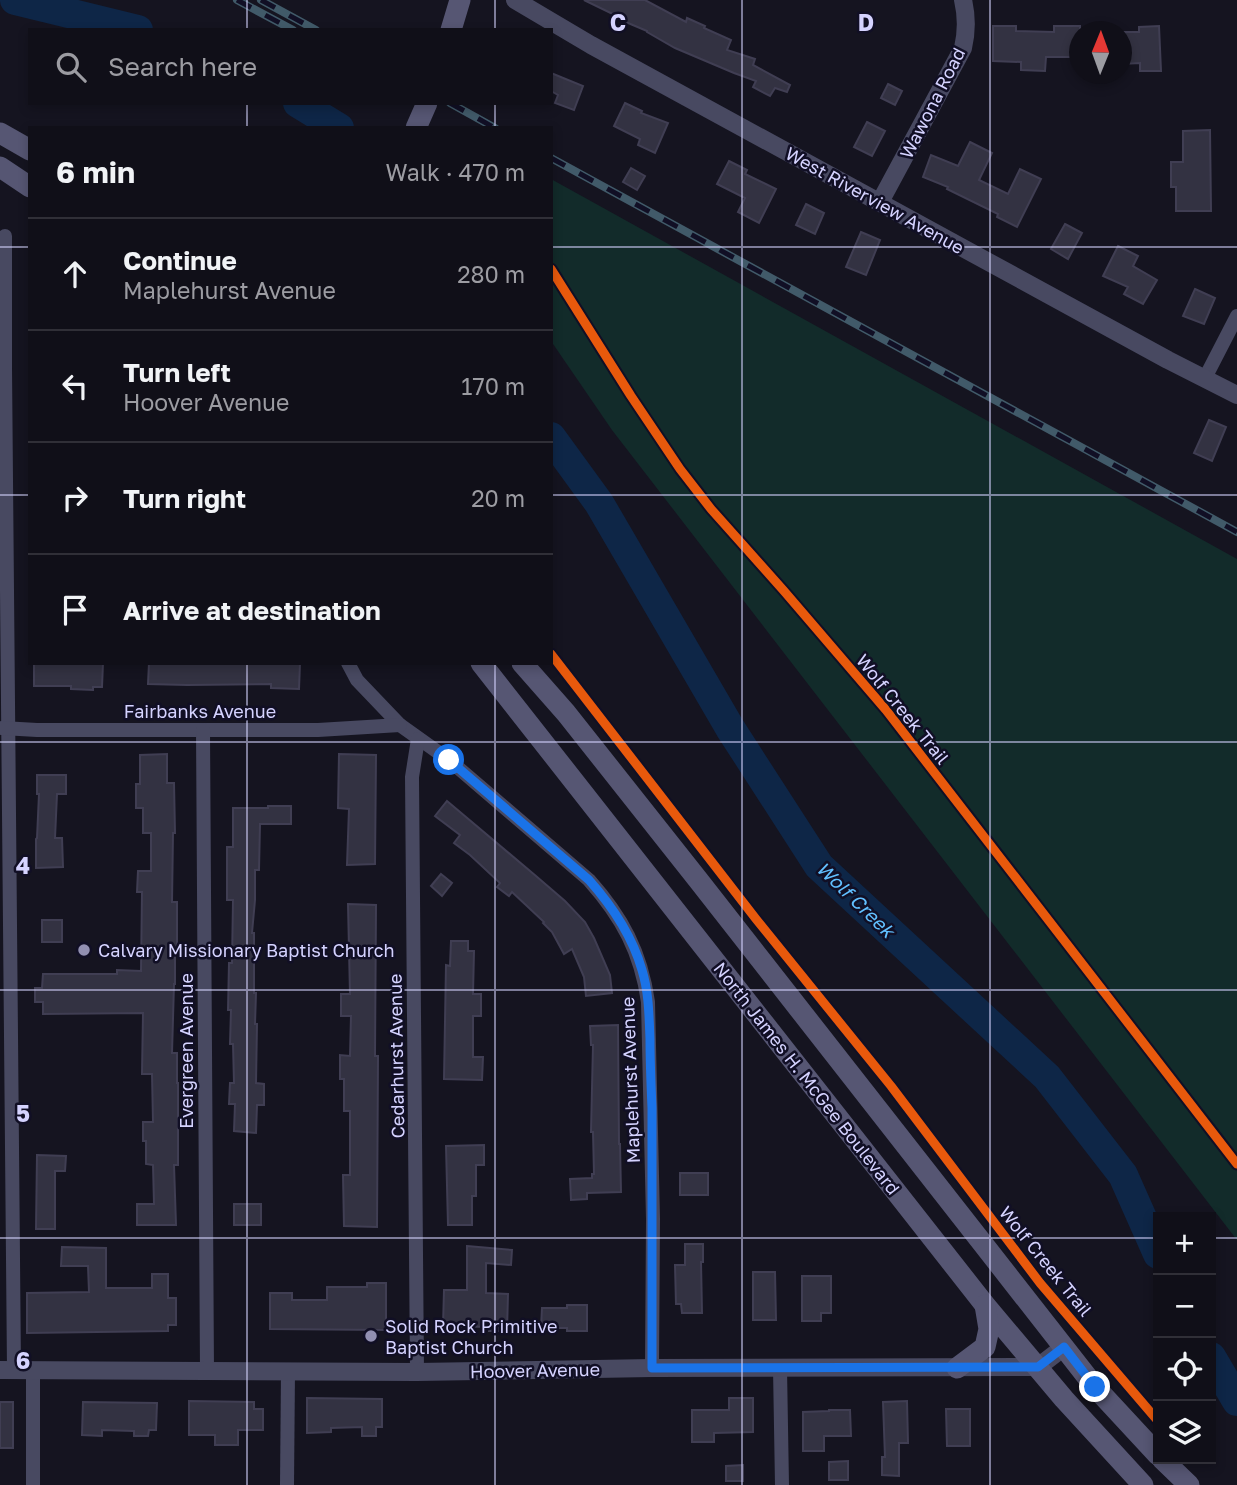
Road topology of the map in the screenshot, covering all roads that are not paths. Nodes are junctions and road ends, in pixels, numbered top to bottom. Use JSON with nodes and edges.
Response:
{"nodes":[{"id":1,"x":460,"y":0,"type":"edge"},
{"id":2,"x":515,"y":0,"type":"edge"},
{"id":3,"x":963,"y":0,"type":"edge"},
{"id":4,"x":452,"y":28,"type":"edge"},
{"id":5,"x":426,"y":105,"type":"edge"},
{"id":6,"x":417,"y":126,"type":"edge"},
{"id":7,"x":0,"y":132,"type":"edge"},
{"id":8,"x":28,"y":149,"type":"edge"},
{"id":9,"x":0,"y":167,"type":"edge"},
{"id":10,"x":28,"y":186,"type":"edge"},
{"id":11,"x":880,"y":202,"type":"junction"},
{"id":12,"x":5,"y":236,"type":"dead end"},
{"id":13,"x":2,"y":271,"type":"edge"},
{"id":14,"x":1237,"y":316,"type":"edge"},
{"id":15,"x":1205,"y":378,"type":"junction"},
{"id":16,"x":1237,"y":395,"type":"edge"},
{"id":17,"x":349,"y":665,"type":"edge"},
{"id":18,"x":483,"y":665,"type":"edge"},
{"id":19,"x":524,"y":665,"type":"edge"},
{"id":20,"x":400,"y":725,"type":"junction"},
{"id":21,"x":4,"y":728,"type":"edge"},
{"id":22,"x":203,"y":730,"type":"junction"},
{"id":23,"x":418,"y":739,"type":"junction"},
{"id":24,"x":985,"y":1305,"type":"junction"},
{"id":25,"x":1064,"y":1347,"type":"junction"},
{"id":26,"x":1038,"y":1367,"type":"junction"},
{"id":27,"x":652,"y":1368,"type":"junction"},
{"id":28,"x":780,"y":1368,"type":"junction"},
{"id":29,"x":957,"y":1368,"type":"junction"},
{"id":30,"x":7,"y":1370,"type":"edge"},
{"id":31,"x":33,"y":1371,"type":"junction"},
{"id":32,"x":207,"y":1371,"type":"junction"},
{"id":33,"x":288,"y":1371,"type":"junction"},
{"id":34,"x":416,"y":1372,"type":"junction"},
{"id":35,"x":1153,"y":1450,"type":"edge"},
{"id":36,"x":1167,"y":1464,"type":"edge"},
{"id":37,"x":33,"y":1485,"type":"edge"},
{"id":38,"x":287,"y":1485,"type":"edge"},
{"id":39,"x":782,"y":1485,"type":"edge"},
{"id":40,"x":1143,"y":1485,"type":"edge"},
{"id":41,"x":1189,"y":1485,"type":"edge"}],
"edges":[{"from":1,"to":4,"type":"main road"},
{"from":2,"to":11,"type":"street","name":"West Riverview Avenue"},
{"from":3,"to":11,"type":"street","name":"Wawona Road"},
{"from":5,"to":6,"type":"main road"},
{"from":7,"to":8,"type":"main road"},
{"from":9,"to":10,"type":"main road"},
{"from":11,"to":15,"type":"street","name":"West Riverview Avenue"},
{"from":12,"to":13,"type":"street"},
{"from":13,"to":21,"type":"street"},
{"from":14,"to":15,"type":"street"},
{"from":15,"to":16,"type":"street","name":"West Riverview Avenue"},
{"from":17,"to":20,"type":"street","name":"Maplehurst Avenue"},
{"from":18,"to":24,"type":"main road","name":"North James H. McGee Boulevard"},
{"from":19,"to":25,"type":"main road","name":"North James H. McGee Boulevard"},
{"from":20,"to":22,"type":"street","name":"Fairbanks Avenue"},
{"from":20,"to":23,"type":"street","name":"Maplehurst Avenue"},
{"from":21,"to":22,"type":"street","name":"Fairbanks Avenue"},
{"from":21,"to":30,"type":"street"},
{"from":22,"to":32,"type":"street","name":"Evergreen Avenue"},
{"from":23,"to":27,"type":"street","name":"Maplehurst Avenue"},
{"from":23,"to":34,"type":"street","name":"Cedarhurst Avenue"},
{"from":24,"to":26,"type":"main road","name":"North James H. McGee Boulevard"},
{"from":24,"to":29,"type":"main road"},
{"from":25,"to":26,"type":"street"},
{"from":25,"to":35,"type":"main road","name":"North James H. McGee Boulevard"},
{"from":26,"to":29,"type":"street","name":"Hoover Avenue"},
{"from":26,"to":40,"type":"main road","name":"North James H. McGee Boulevard"},
{"from":27,"to":28,"type":"street","name":"Hoover Avenue"},
{"from":27,"to":34,"type":"street","name":"Hoover Avenue"},
{"from":28,"to":29,"type":"street","name":"Hoover Avenue"},
{"from":28,"to":39,"type":"street"},
{"from":30,"to":31,"type":"street","name":"Hoover Avenue"},
{"from":31,"to":32,"type":"street","name":"Hoover Avenue"},
{"from":31,"to":37,"type":"street"},
{"from":32,"to":33,"type":"street","name":"Hoover Avenue"},
{"from":33,"to":34,"type":"street","name":"Hoover Avenue"},
{"from":33,"to":38,"type":"street"},
{"from":36,"to":41,"type":"main road"}]}
